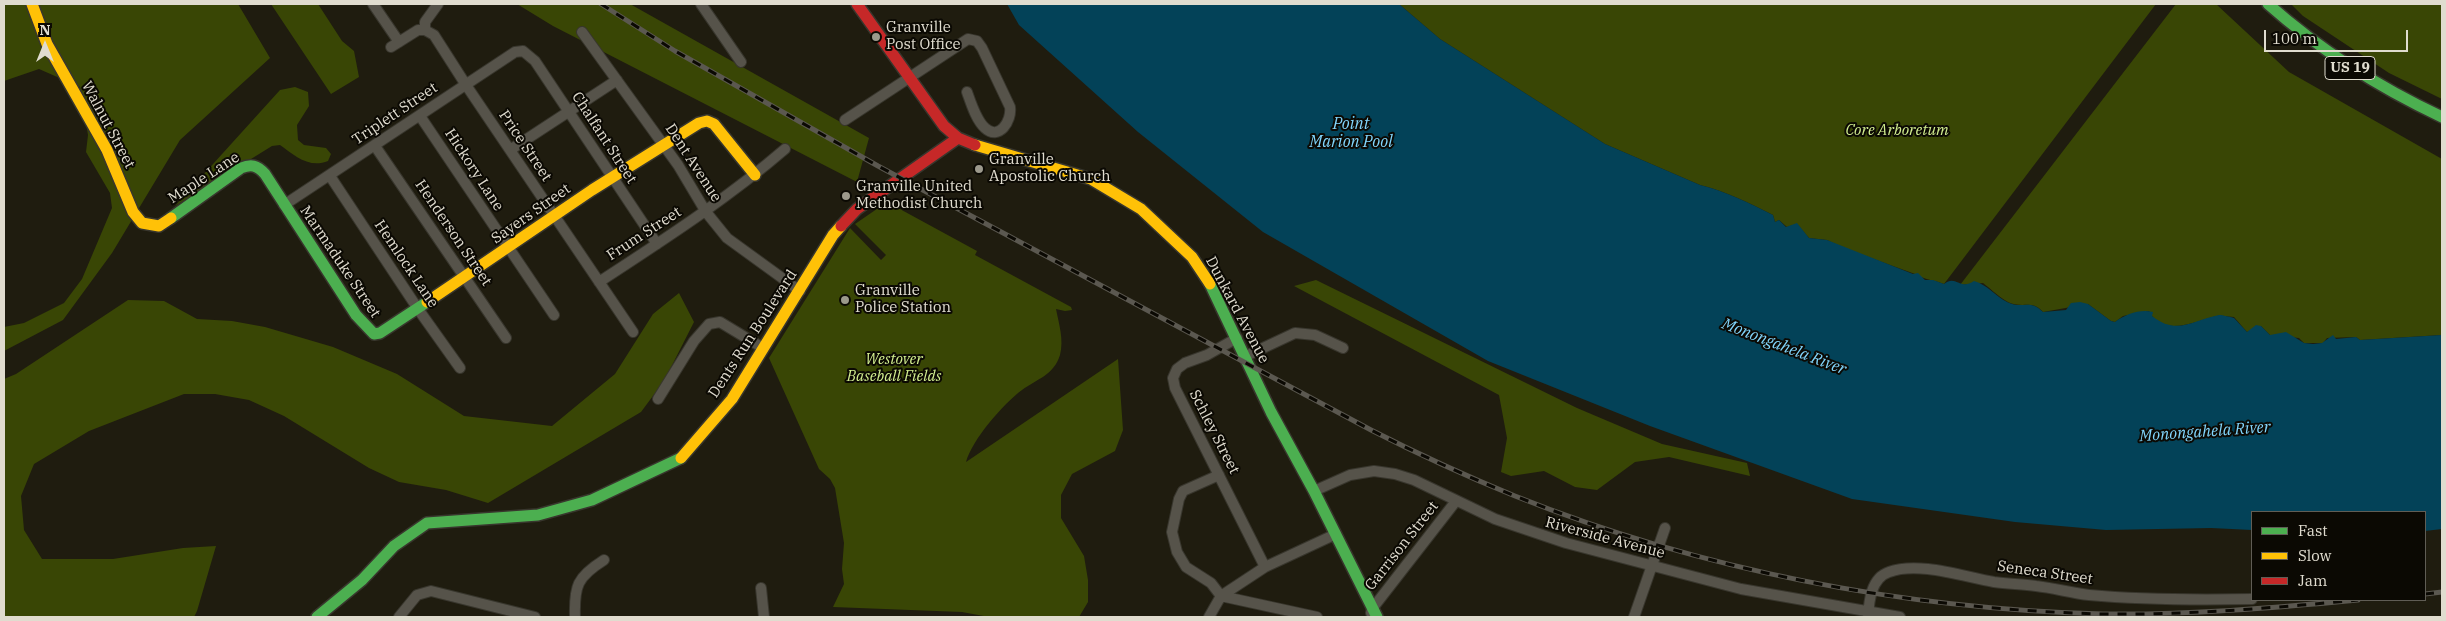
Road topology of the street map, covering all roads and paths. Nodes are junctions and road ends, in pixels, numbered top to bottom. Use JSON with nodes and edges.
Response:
{"nodes":[{"id":1,"x":32,"y":4,"type":"edge"},
{"id":2,"x":373,"y":4,"type":"edge"},
{"id":3,"x":438,"y":4,"type":"edge"},
{"id":4,"x":701,"y":4,"type":"edge"},
{"id":5,"x":2268,"y":4,"type":"edge"},
{"id":6,"x":861,"y":5,"type":"edge"},
{"id":7,"x":425,"y":30,"type":"junction"},
{"id":8,"x":582,"y":32,"type":"dead end"},
{"id":9,"x":523,"y":52,"type":"joint"},
{"id":10,"x":741,"y":62,"type":"dead end"},
{"id":11,"x":909,"y":76,"type":"junction"},
{"id":12,"x":617,"y":80,"type":"junction"},
{"id":13,"x":466,"y":85,"type":"junction"},
{"id":14,"x":967,"y":92,"type":"dead end"},
{"id":15,"x":569,"y":112,"type":"junction"},
{"id":16,"x":420,"y":116,"type":"junction"},
{"id":17,"x":2442,"y":117,"type":"edge"},
{"id":18,"x":845,"y":120,"type":"dead end"},
{"id":19,"x":994,"y":133,"type":"junction"},
{"id":20,"x":958,"y":138,"type":"junction"},
{"id":21,"x":664,"y":145,"type":"junction"},
{"id":22,"x":375,"y":146,"type":"junction"},
{"id":23,"x":785,"y":149,"type":"dead end"},
{"id":24,"x":510,"y":150,"type":"junction"},
{"id":25,"x":990,"y":150,"type":"junction"},
{"id":26,"x":755,"y":175,"type":"junction"},
{"id":27,"x":330,"y":176,"type":"junction"},
{"id":28,"x":613,"y":179,"type":"junction"},
{"id":29,"x":284,"y":204,"type":"junction"},
{"id":30,"x":706,"y":212,"type":"junction"},
{"id":31,"x":554,"y":216,"type":"junction"},
{"id":32,"x":151,"y":226,"type":"joint"},
{"id":33,"x":657,"y":244,"type":"junction"},
{"id":34,"x":508,"y":249,"type":"junction"},
{"id":35,"x":465,"y":278,"type":"junction"},
{"id":36,"x":599,"y":282,"type":"junction"},
{"id":37,"x":800,"y":291,"type":"junction"},
{"id":38,"x":418,"y":309,"type":"junction"},
{"id":39,"x":554,"y":315,"type":"dead end"},
{"id":40,"x":633,"y":332,"type":"dead end"},
{"id":41,"x":374,"y":334,"type":"joint"},
{"id":42,"x":506,"y":338,"type":"dead end"},
{"id":43,"x":1237,"y":338,"type":"junction"},
{"id":44,"x":763,"y":348,"type":"junction"},
{"id":45,"x":1343,"y":348,"type":"dead end"},
{"id":46,"x":1246,"y":356,"type":"junction"},
{"id":47,"x":460,"y":368,"type":"dead end"},
{"id":48,"x":658,"y":399,"type":"dead end"},
{"id":49,"x":1219,"y":475,"type":"junction"},
{"id":50,"x":1314,"y":491,"type":"junction"},
{"id":51,"x":1456,"y":501,"type":"junction"},
{"id":52,"x":1665,"y":528,"type":"dead end"},
{"id":53,"x":1336,"y":534,"type":"junction"},
{"id":54,"x":604,"y":560,"type":"dead end"},
{"id":55,"x":1652,"y":566,"type":"junction"},
{"id":56,"x":1265,"y":568,"type":"junction"},
{"id":57,"x":761,"y":588,"type":"dead end"},
{"id":58,"x":1221,"y":596,"type":"junction"},
{"id":59,"x":2251,"y":599,"type":"edge"},
{"id":60,"x":1373,"y":614,"type":"edge"},
{"id":61,"x":1868,"y":615,"type":"edge"},
{"id":62,"x":320,"y":616,"type":"edge"},
{"id":63,"x":399,"y":617,"type":"edge"},
{"id":64,"x":535,"y":617,"type":"edge"},
{"id":65,"x":575,"y":617,"type":"edge"},
{"id":66,"x":764,"y":617,"type":"edge"},
{"id":67,"x":1209,"y":617,"type":"edge"},
{"id":68,"x":1317,"y":617,"type":"edge"},
{"id":69,"x":1634,"y":617,"type":"edge"},
{"id":70,"x":1900,"y":617,"type":"edge"}],
"edges":[{"from":1,"to":32,"type":"street","name":"Walnut Street"},
{"from":2,"to":7,"type":"street"},
{"from":3,"to":7,"type":"street"},
{"from":4,"to":10,"type":"street"},
{"from":5,"to":17,"type":"street","number":"US 19"},
{"from":6,"to":11,"type":"street"},
{"from":7,"to":13,"type":"street","name":"Price Street"},
{"from":8,"to":12,"type":"street","name":"Dent Avenue"},
{"from":9,"to":13,"type":"street","name":"Triplett Street"},
{"from":9,"to":15,"type":"street","name":"Chalfant Street"},
{"from":11,"to":18,"type":"street"},
{"from":11,"to":19,"type":"street"},
{"from":11,"to":20,"type":"street"},
{"from":12,"to":15,"type":"street"},
{"from":12,"to":21,"type":"street","name":"Dent Avenue"},
{"from":13,"to":16,"type":"street","name":"Triplett Street"},
{"from":13,"to":24,"type":"street","name":"Price Street"},
{"from":14,"to":19,"type":"street"},
{"from":15,"to":24,"type":"street"},
{"from":15,"to":28,"type":"street","name":"Chalfant Street"},
{"from":16,"to":22,"type":"street","name":"Triplett Street"},
{"from":16,"to":34,"type":"street","name":"Hickory Lane"},
{"from":19,"to":25,"type":"street"},
{"from":20,"to":25,"type":"street","name":"Dunkard Avenue"},
{"from":20,"to":37,"type":"street","name":"Dents Run Boulevard"},
{"from":21,"to":26,"type":"street","name":"Sayers Street"},
{"from":21,"to":28,"type":"street","name":"Sayers Street"},
{"from":21,"to":30,"type":"street","name":"Dent Avenue"},
{"from":22,"to":27,"type":"street","name":"Triplett Street"},
{"from":22,"to":35,"type":"street","name":"Henderson Street"},
{"from":23,"to":26,"type":"street","name":"Frum Street"},
{"from":24,"to":31,"type":"street","name":"Price Street"},
{"from":25,"to":43,"type":"street","name":"Dunkard Avenue"},
{"from":26,"to":30,"type":"street","name":"Frum Street"},
{"from":27,"to":29,"type":"street","name":"Triplett Street"},
{"from":27,"to":38,"type":"street","name":"Hemlock Lane"},
{"from":28,"to":31,"type":"street","name":"Sayers Street"},
{"from":28,"to":33,"type":"street","name":"Chalfant Street"},
{"from":29,"to":32,"type":"street","name":"Maple Lane"},
{"from":29,"to":41,"type":"street","name":"Marmaduke Street"},
{"from":30,"to":33,"type":"street","name":"Frum Street"},
{"from":30,"to":37,"type":"street","name":"Dent Avenue"},
{"from":31,"to":34,"type":"street","name":"Sayers Street"},
{"from":31,"to":36,"type":"street","name":"Price Street"},
{"from":33,"to":36,"type":"street","name":"Frum Street"},
{"from":34,"to":35,"type":"street","name":"Sayers Street"},
{"from":34,"to":39,"type":"street","name":"Hickory Lane"},
{"from":35,"to":38,"type":"street","name":"Sayers Street"},
{"from":35,"to":42,"type":"street","name":"Henderson Street"},
{"from":36,"to":40,"type":"street","name":"Price Street"},
{"from":37,"to":44,"type":"street","name":"Dents Run Boulevard"},
{"from":38,"to":41,"type":"street","name":"Sayers Street"},
{"from":38,"to":47,"type":"street","name":"Hemlock Lane"},
{"from":43,"to":46,"type":"street","name":"Dunkard Avenue"},
{"from":43,"to":49,"type":"street","name":"Schley Street"},
{"from":44,"to":48,"type":"street"},
{"from":44,"to":62,"type":"street","name":"Dents Run Boulevard"},
{"from":45,"to":46,"type":"street"},
{"from":46,"to":50,"type":"street","name":"Dunkard Avenue"},
{"from":49,"to":56,"type":"street","name":"Schley Street"},
{"from":49,"to":58,"type":"street"},
{"from":50,"to":51,"type":"street","name":"Riverside Avenue"},
{"from":50,"to":53,"type":"street","name":"Dunkard Avenue"},
{"from":51,"to":55,"type":"street","name":"Riverside Avenue"},
{"from":51,"to":60,"type":"street","name":"Garrison Street"},
{"from":52,"to":55,"type":"street"},
{"from":53,"to":56,"type":"street"},
{"from":53,"to":60,"type":"street","name":"Dunkard Avenue"},
{"from":54,"to":65,"type":"street"},
{"from":55,"to":61,"type":"street","name":"Riverside Avenue"},
{"from":55,"to":69,"type":"street"},
{"from":56,"to":58,"type":"street"},
{"from":57,"to":66,"type":"street"},
{"from":58,"to":67,"type":"street"},
{"from":58,"to":68,"type":"street"},
{"from":59,"to":61,"type":"street","name":"Seneca Street"},
{"from":61,"to":70,"type":"street","name":"Riverside Avenue"},
{"from":63,"to":64,"type":"street"}]}
